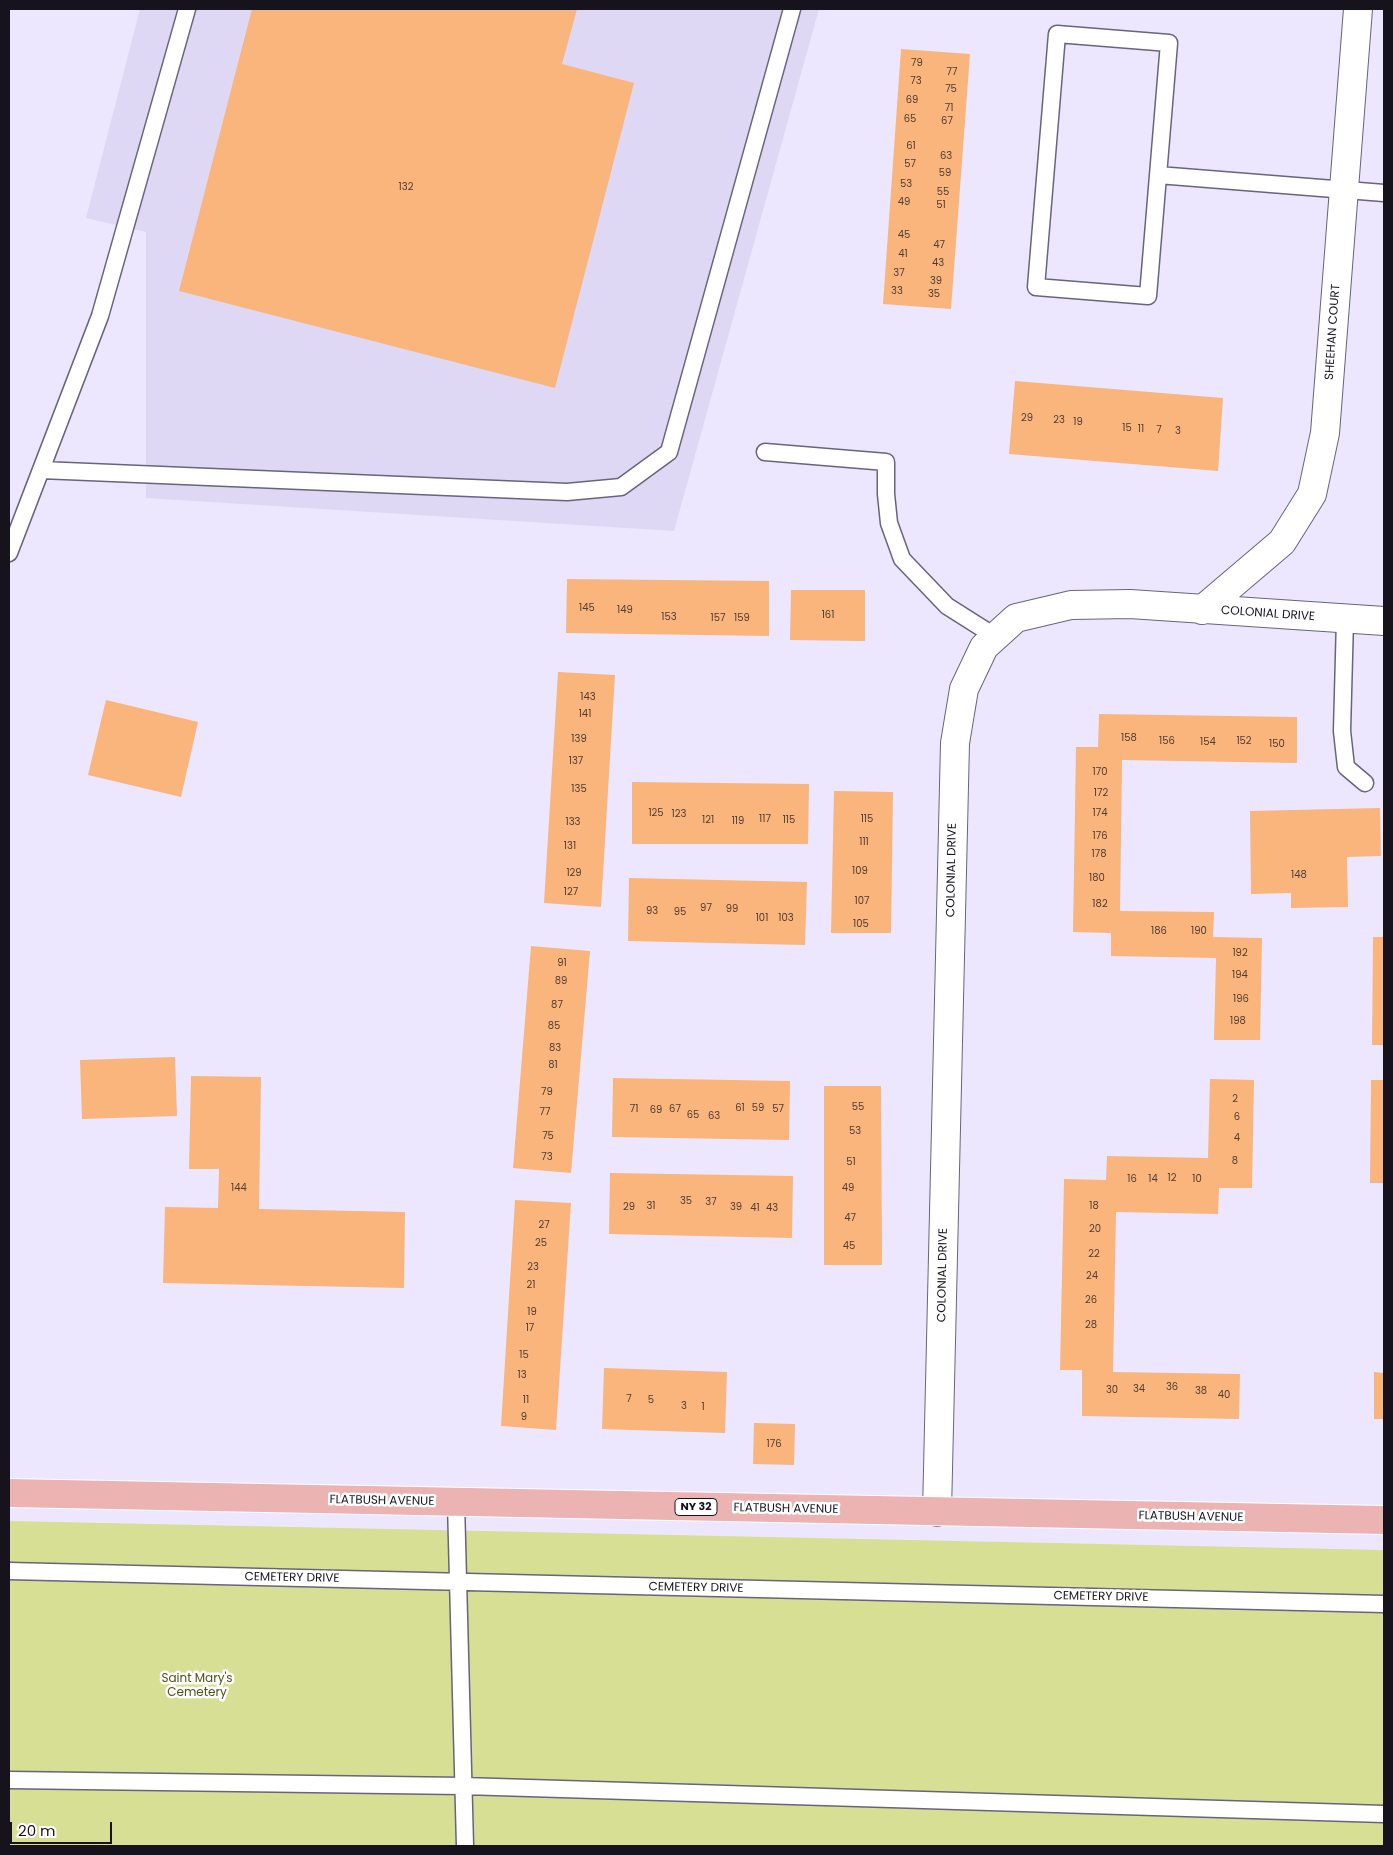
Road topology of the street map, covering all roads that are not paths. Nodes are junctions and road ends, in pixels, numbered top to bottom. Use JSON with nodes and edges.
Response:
{"nodes":[{"id":1,"x":187,"y":9,"type":"edge"},
{"id":2,"x":792,"y":9,"type":"edge"},
{"id":3,"x":1358,"y":9,"type":"edge"},
{"id":4,"x":1158,"y":175,"type":"junction"},
{"id":5,"x":1344,"y":190,"type":"junction"},
{"id":6,"x":1384,"y":193,"type":"edge"},
{"id":7,"x":765,"y":452,"type":"dead end"},
{"id":8,"x":41,"y":470,"type":"junction"},
{"id":9,"x":9,"y":553,"type":"edge"},
{"id":10,"x":1202,"y":610,"type":"junction"},
{"id":11,"x":1345,"y":619,"type":"junction"},
{"id":12,"x":1384,"y":621,"type":"edge"},
{"id":13,"x":996,"y":637,"type":"junction"},
{"id":14,"x":1365,"y":783,"type":"dead end"},
{"id":15,"x":9,"y":1493,"type":"edge"},
{"id":16,"x":456,"y":1503,"type":"junction"},
{"id":17,"x":937,"y":1512,"type":"junction"},
{"id":18,"x":1384,"y":1520,"type":"edge"},
{"id":19,"x":9,"y":1571,"type":"edge"},
{"id":20,"x":458,"y":1582,"type":"junction"},
{"id":21,"x":1384,"y":1604,"type":"edge"},
{"id":22,"x":9,"y":1780,"type":"edge"},
{"id":23,"x":463,"y":1786,"type":"junction"},
{"id":24,"x":1384,"y":1814,"type":"edge"},
{"id":25,"x":465,"y":1846,"type":"edge"}],
"edges":[{"from":1,"to":8,"type":"lane"},
{"from":2,"to":8,"type":"lane"},
{"from":3,"to":5,"type":"street","name":"SHEEHAN COURT"},
{"from":4,"to":4,"type":"lane"},
{"from":4,"to":5,"type":"lane"},
{"from":5,"to":6,"type":"lane"},
{"from":5,"to":10,"type":"street","name":"SHEEHAN COURT"},
{"from":7,"to":13,"type":"lane"},
{"from":8,"to":9,"type":"lane"},
{"from":10,"to":11,"type":"street","name":"COLONIAL DRIVE"},
{"from":10,"to":13,"type":"street","name":"COLONIAL DRIVE"},
{"from":11,"to":12,"type":"street","name":"COLONIAL DRIVE"},
{"from":11,"to":14,"type":"lane"},
{"from":13,"to":17,"type":"street","name":"COLONIAL DRIVE"},
{"from":15,"to":16,"type":"main road","name":"FLATBUSH AVENUE","number":"NY 32"},
{"from":16,"to":17,"type":"main road","name":"FLATBUSH AVENUE","number":"NY 32"},
{"from":16,"to":20,"type":"lane"},
{"from":17,"to":18,"type":"main road","name":"FLATBUSH AVENUE","number":"NY 32"},
{"from":19,"to":20,"type":"lane","name":"CEMETERY DRIVE"},
{"from":20,"to":21,"type":"lane","name":"CEMETERY DRIVE"},
{"from":20,"to":23,"type":"lane"},
{"from":22,"to":23,"type":"lane"},
{"from":23,"to":24,"type":"lane"},
{"from":23,"to":25,"type":"lane"}]}
